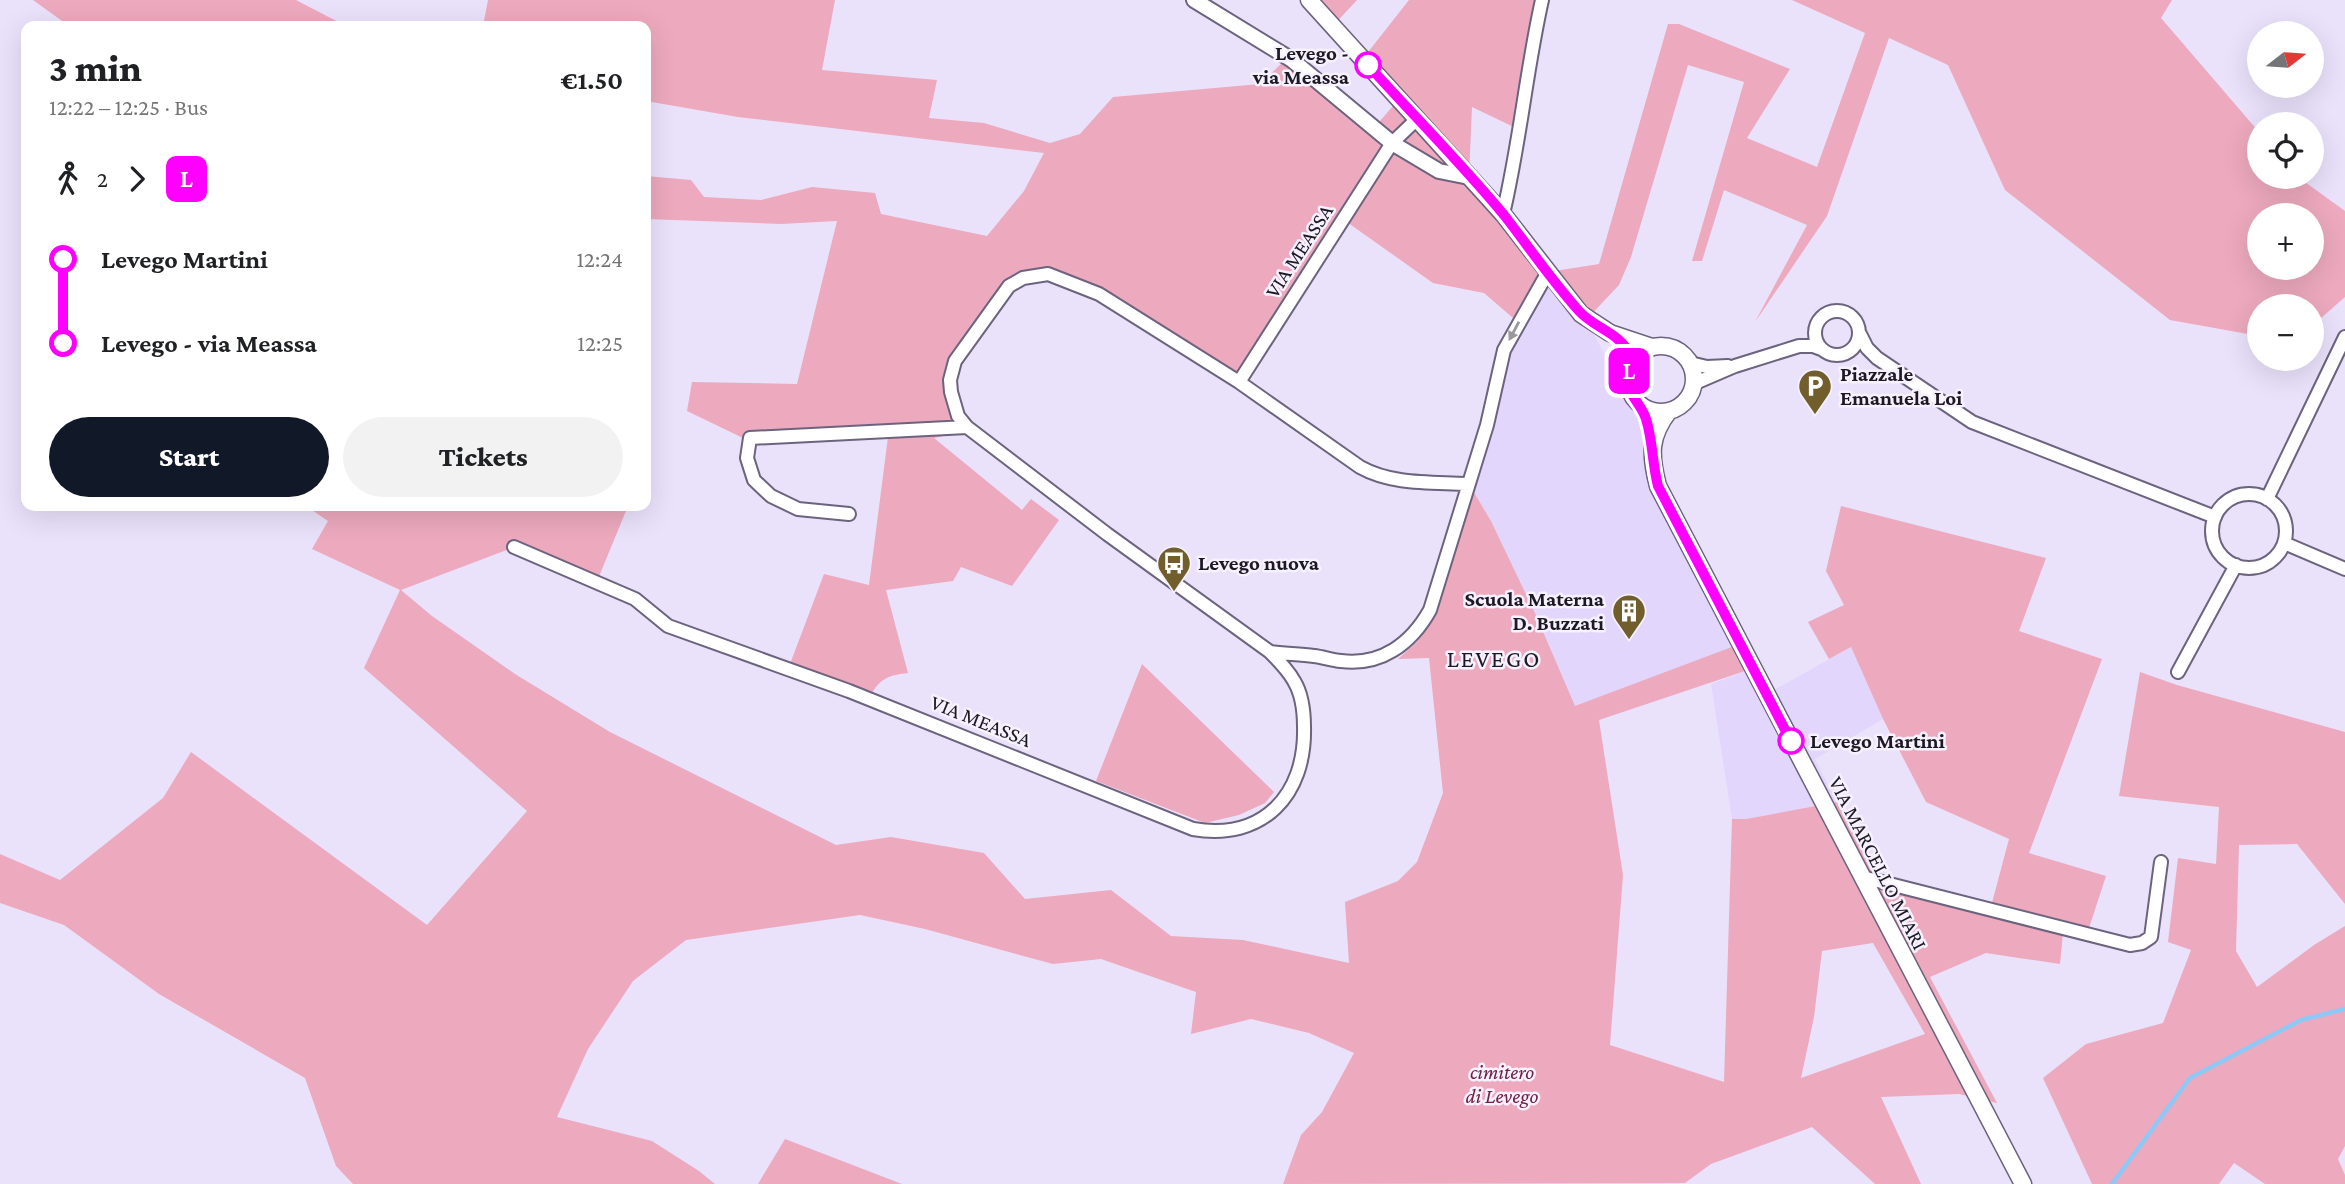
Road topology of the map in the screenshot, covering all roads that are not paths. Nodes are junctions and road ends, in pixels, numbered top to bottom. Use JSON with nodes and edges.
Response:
{"nodes":[{"id":1,"x":1194,"y":0,"type":"edge"},
{"id":2,"x":1310,"y":0,"type":"edge"},
{"id":3,"x":1542,"y":0,"type":"edge"},
{"id":4,"x":1417,"y":119,"type":"junction"},
{"id":5,"x":1392,"y":143,"type":"junction"},
{"id":6,"x":1469,"y":177,"type":"junction"},
{"id":7,"x":1503,"y":214,"type":"junction"},
{"id":8,"x":1548,"y":272,"type":"junction"},
{"id":9,"x":1815,"y":330,"type":"junction"},
{"id":10,"x":1610,"y":333,"type":"junction"},
{"id":11,"x":1860,"y":334,"type":"junction"},
{"id":12,"x":2345,"y":337,"type":"edge"},
{"id":13,"x":1799,"y":346,"type":"junction"},
{"id":14,"x":1652,"y":347,"type":"junction"},
{"id":15,"x":1821,"y":349,"type":"junction"},
{"id":16,"x":1632,"y":363,"type":"junction"},
{"id":17,"x":1690,"y":363,"type":"junction"},
{"id":18,"x":1735,"y":366,"type":"junction"},
{"id":19,"x":1239,"y":382,"type":"junction"},
{"id":20,"x":1693,"y":384,"type":"junction"},
{"id":21,"x":1642,"y":406,"type":"junction"},
{"id":22,"x":1669,"y":411,"type":"junction"},
{"id":23,"x":967,"y":427,"type":"junction"},
{"id":24,"x":1653,"y":444,"type":"junction"},
{"id":25,"x":1467,"y":484,"type":"junction"},
{"id":26,"x":2267,"y":499,"type":"junction"},
{"id":27,"x":849,"y":514,"type":"dead end"},
{"id":28,"x":2215,"y":517,"type":"junction"},
{"id":29,"x":2284,"y":544,"type":"junction"},
{"id":30,"x":514,"y":547,"type":"dead end"},
{"id":31,"x":2236,"y":565,"type":"junction"},
{"id":32,"x":2345,"y":569,"type":"edge"},
{"id":33,"x":1270,"y":652,"type":"junction"},
{"id":34,"x":2178,"y":672,"type":"dead end"},
{"id":35,"x":2161,"y":862,"type":"dead end"},
{"id":36,"x":1862,"y":877,"type":"junction"},
{"id":37,"x":2023,"y":1184,"type":"edge"}],
"edges":[{"from":1,"to":5,"type":"street"},
{"from":2,"to":4,"type":"main road"},
{"from":3,"to":7,"type":"street"},
{"from":4,"to":5,"type":"street","name":"VIA MEASSA"},
{"from":4,"to":6,"type":"main road"},
{"from":5,"to":6,"type":"street"},
{"from":5,"to":19,"type":"street","name":"VIA MEASSA"},
{"from":6,"to":7,"type":"main road"},
{"from":7,"to":8,"type":"main road"},
{"from":8,"to":10,"type":"main road"},
{"from":8,"to":25,"type":"street","name":"VIA MEASSA","one_way":true},
{"from":9,"to":11,"type":"street"},
{"from":9,"to":13,"type":"street"},
{"from":9,"to":15,"type":"street"},
{"from":10,"to":14,"type":"main road"},
{"from":10,"to":16,"type":"main road"},
{"from":11,"to":15,"type":"street"},
{"from":11,"to":28,"type":"street"},
{"from":12,"to":26,"type":"street"},
{"from":13,"to":15,"type":"street"},
{"from":13,"to":18,"type":"street"},
{"from":14,"to":16,"type":"main road"},
{"from":14,"to":17,"type":"main road"},
{"from":16,"to":21,"type":"main road","name":"VIA MARCELLO MIARI"},
{"from":17,"to":18,"type":"street"},
{"from":17,"to":20,"type":"main road"},
{"from":18,"to":20,"type":"street"},
{"from":19,"to":23,"type":"street","name":"VIA MEASSA"},
{"from":19,"to":25,"type":"street","name":"VIA MEASSA"},
{"from":20,"to":22,"type":"main road"},
{"from":21,"to":22,"type":"main road"},
{"from":21,"to":24,"type":"main road","name":"VIA MARCELLO MIARI"},
{"from":22,"to":24,"type":"main road"},
{"from":23,"to":27,"type":"street"},
{"from":23,"to":33,"type":"street","name":"VIA MEASSA"},
{"from":24,"to":36,"type":"main road","name":"VIA MARCELLO MIARI"},
{"from":25,"to":33,"type":"street","name":"VIA MEASSA"},
{"from":26,"to":28,"type":"street"},
{"from":26,"to":29,"type":"street"},
{"from":28,"to":31,"type":"street"},
{"from":29,"to":31,"type":"street"},
{"from":29,"to":32,"type":"street"},
{"from":30,"to":33,"type":"street","name":"VIA MEASSA"},
{"from":31,"to":34,"type":"street"},
{"from":35,"to":36,"type":"street"},
{"from":36,"to":37,"type":"main road","name":"VIA MARCELLO MIARI"}]}
